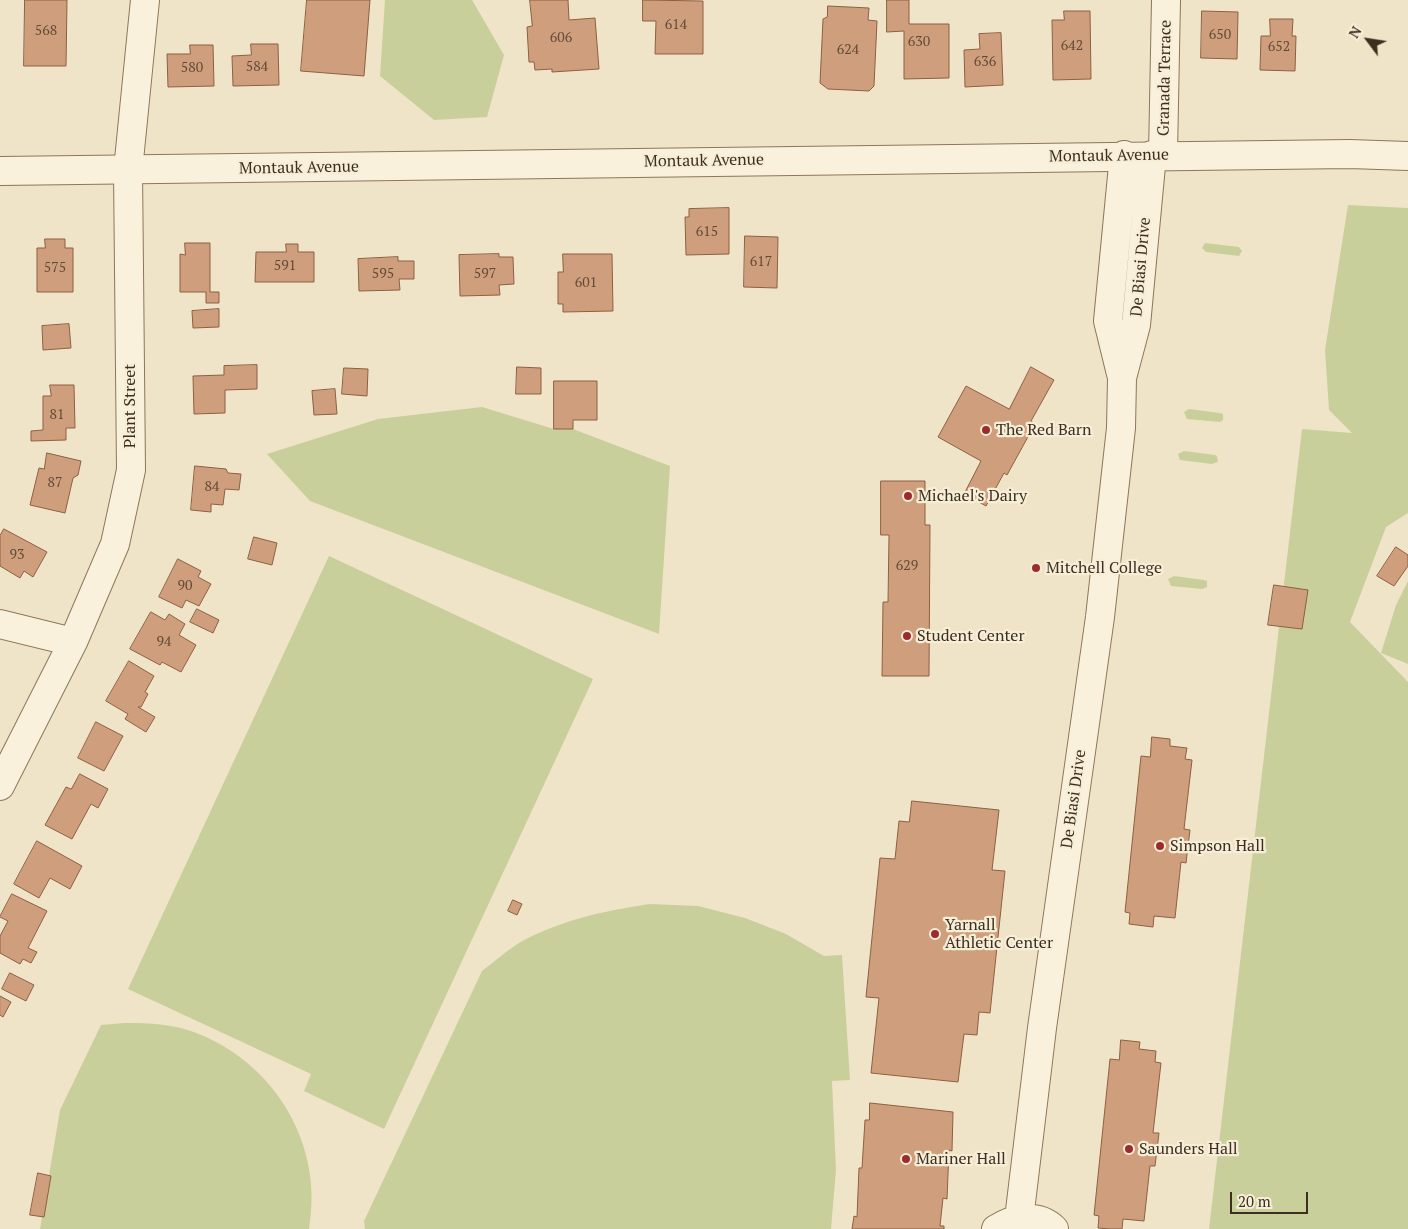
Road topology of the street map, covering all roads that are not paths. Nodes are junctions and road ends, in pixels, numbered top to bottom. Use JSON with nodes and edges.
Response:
{"nodes":[{"id":1,"x":145,"y":0,"type":"edge"},
{"id":2,"x":1166,"y":0,"type":"edge"},
{"id":3,"x":1157,"y":155,"type":"junction"},
{"id":4,"x":1124,"y":156,"type":"junction"},
{"id":5,"x":1408,"y":156,"type":"edge"},
{"id":6,"x":128,"y":170,"type":"junction"},
{"id":7,"x":0,"y":171,"type":"edge"},
{"id":8,"x":1122,"y":378,"type":"junction"},
{"id":9,"x":0,"y":624,"type":"edge"},
{"id":10,"x":73,"y":642,"type":"junction"},
{"id":11,"x":0,"y":786,"type":"edge"},
{"id":12,"x":1008,"y":1224,"type":"edge"},
{"id":13,"x":1054,"y":1229,"type":"edge"}],
"edges":[{"from":1,"to":6,"type":"street","name":"Plant Street"},
{"from":2,"to":3,"type":"street","name":"Granada Terrace"},
{"from":3,"to":4,"type":"street","name":"Montauk Avenue"},
{"from":3,"to":5,"type":"street","name":"Montauk Avenue"},
{"from":3,"to":8,"type":"street","name":"De Biasi Drive"},
{"from":4,"to":6,"type":"street","name":"Montauk Avenue"},
{"from":4,"to":8,"type":"street","name":"De Biasi Drive"},
{"from":6,"to":7,"type":"street","name":"Montauk Avenue"},
{"from":6,"to":10,"type":"street","name":"Plant Street"},
{"from":8,"to":12,"type":"street","name":"De Biasi Drive"},
{"from":9,"to":10,"type":"street"},
{"from":10,"to":11,"type":"street","name":"Plant Street"},
{"from":12,"to":13,"type":"street","name":"De Biasi Drive"}]}
